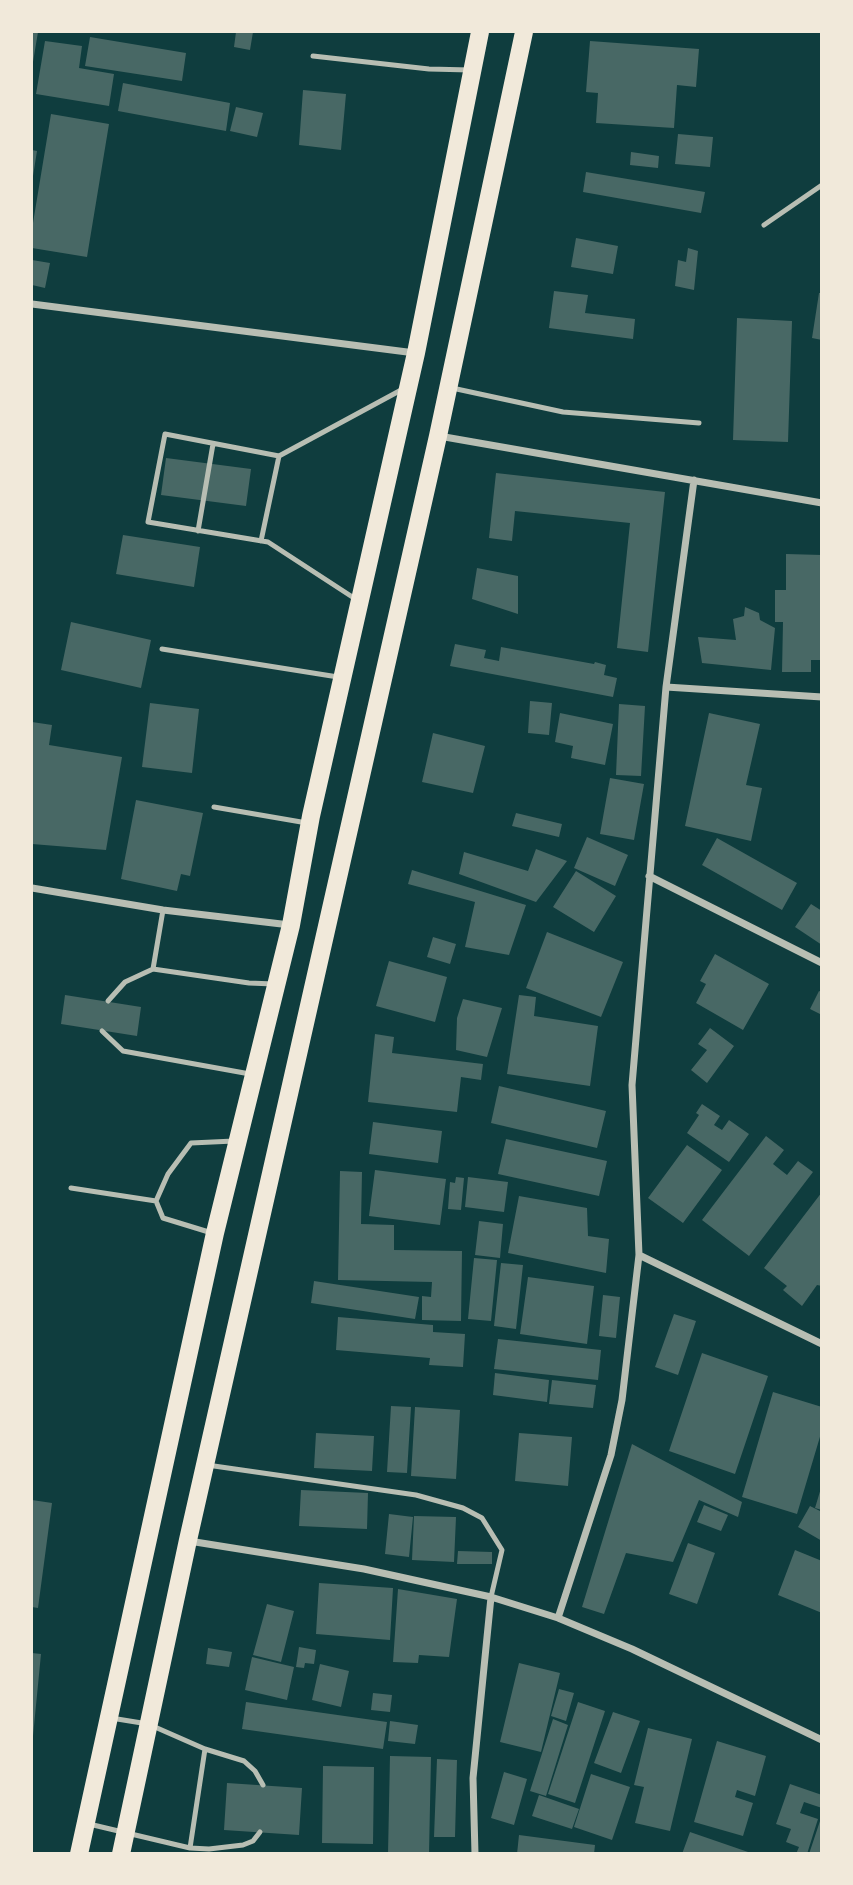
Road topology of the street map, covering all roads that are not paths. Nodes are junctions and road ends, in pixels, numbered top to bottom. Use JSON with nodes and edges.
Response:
{"nodes":[{"id":1,"x":480,"y":32,"type":"edge"},
{"id":2,"x":524,"y":32,"type":"edge"},
{"id":3,"x":313,"y":56,"type":"dead end"},
{"id":4,"x":472,"y":70,"type":"junction"},
{"id":5,"x":821,"y":185,"type":"edge"},
{"id":6,"x":764,"y":225,"type":"dead end"},
{"id":7,"x":32,"y":304,"type":"edge"},
{"id":8,"x":416,"y":354,"type":"junction"},
{"id":9,"x":408,"y":386,"type":"junction"},
{"id":10,"x":448,"y":387,"type":"junction"},
{"id":11,"x":699,"y":423,"type":"dead end"},
{"id":12,"x":438,"y":436,"type":"junction"},
{"id":13,"x":213,"y":444,"type":"junction"},
{"id":14,"x":279,"y":456,"type":"junction"},
{"id":15,"x":694,"y":480,"type":"junction"},
{"id":16,"x":821,"y":503,"type":"edge"},
{"id":17,"x":198,"y":531,"type":"junction"},
{"id":18,"x":261,"y":541,"type":"junction"},
{"id":19,"x":360,"y":602,"type":"junction"},
{"id":20,"x":162,"y":649,"type":"dead end"},
{"id":21,"x":344,"y":678,"type":"junction"},
{"id":22,"x":666,"y":687,"type":"junction"},
{"id":23,"x":821,"y":697,"type":"edge"},
{"id":24,"x":214,"y":807,"type":"dead end"},
{"id":25,"x":310,"y":824,"type":"junction"},
{"id":26,"x":649,"y":876,"type":"junction"},
{"id":27,"x":32,"y":888,"type":"edge"},
{"id":28,"x":163,"y":910,"type":"junction"},
{"id":29,"x":291,"y":925,"type":"junction"},
{"id":30,"x":821,"y":963,"type":"edge"},
{"id":31,"x":153,"y":969,"type":"junction"},
{"id":32,"x":278,"y":984,"type":"junction"},
{"id":33,"x":108,"y":1001,"type":"dead end"},
{"id":34,"x":102,"y":1031,"type":"dead end"},
{"id":35,"x":253,"y":1075,"type":"junction"},
{"id":36,"x":236,"y":1141,"type":"junction"},
{"id":37,"x":71,"y":1188,"type":"dead end"},
{"id":38,"x":156,"y":1201,"type":"junction"},
{"id":39,"x":215,"y":1233,"type":"junction"},
{"id":40,"x":639,"y":1255,"type":"junction"},
{"id":41,"x":821,"y":1344,"type":"edge"},
{"id":42,"x":207,"y":1465,"type":"junction"},
{"id":43,"x":188,"y":1540,"type":"junction"},
{"id":44,"x":491,"y":1597,"type":"junction"},
{"id":45,"x":558,"y":1618,"type":"junction"},
{"id":46,"x":107,"y":1717,"type":"junction"},
{"id":47,"x":148,"y":1724,"type":"junction"},
{"id":48,"x":821,"y":1740,"type":"edge"},
{"id":49,"x":205,"y":1749,"type":"junction"},
{"id":50,"x":263,"y":1785,"type":"dead end"},
{"id":51,"x":85,"y":1824,"type":"junction"},
{"id":52,"x":126,"y":1832,"type":"junction"},
{"id":53,"x":260,"y":1832,"type":"dead end"},
{"id":54,"x":190,"y":1848,"type":"junction"},
{"id":55,"x":79,"y":1853,"type":"edge"},
{"id":56,"x":121,"y":1853,"type":"edge"},
{"id":57,"x":475,"y":1853,"type":"edge"}],
"edges":[{"from":1,"to":4,"type":"main road"},
{"from":2,"to":10,"type":"main road"},
{"from":3,"to":4,"type":"lane"},
{"from":4,"to":8,"type":"main road"},
{"from":5,"to":6,"type":"lane"},
{"from":7,"to":8,"type":"street"},
{"from":8,"to":9,"type":"main road"},
{"from":9,"to":14,"type":"lane"},
{"from":9,"to":19,"type":"main road"},
{"from":10,"to":11,"type":"lane"},
{"from":10,"to":12,"type":"main road"},
{"from":12,"to":15,"type":"street"},
{"from":12,"to":42,"type":"main road"},
{"from":13,"to":14,"type":"lane"},
{"from":13,"to":17,"type":"lane"},
{"from":13,"to":17,"type":"lane"},
{"from":14,"to":18,"type":"lane"},
{"from":15,"to":16,"type":"street"},
{"from":15,"to":22,"type":"street"},
{"from":17,"to":18,"type":"lane"},
{"from":18,"to":19,"type":"lane"},
{"from":19,"to":21,"type":"main road"},
{"from":20,"to":21,"type":"lane"},
{"from":21,"to":25,"type":"main road"},
{"from":22,"to":23,"type":"street"},
{"from":22,"to":26,"type":"street"},
{"from":24,"to":25,"type":"lane"},
{"from":25,"to":29,"type":"main road"},
{"from":26,"to":30,"type":"street"},
{"from":26,"to":40,"type":"street"},
{"from":27,"to":28,"type":"street"},
{"from":28,"to":29,"type":"street"},
{"from":28,"to":31,"type":"lane"},
{"from":29,"to":32,"type":"main road"},
{"from":31,"to":32,"type":"lane"},
{"from":31,"to":33,"type":"lane"},
{"from":32,"to":35,"type":"main road"},
{"from":34,"to":35,"type":"lane"},
{"from":35,"to":36,"type":"main road"},
{"from":36,"to":38,"type":"lane"},
{"from":36,"to":39,"type":"main road"},
{"from":37,"to":38,"type":"lane"},
{"from":38,"to":39,"type":"lane"},
{"from":39,"to":46,"type":"main road"},
{"from":40,"to":41,"type":"street"},
{"from":40,"to":45,"type":"street"},
{"from":42,"to":43,"type":"main road"},
{"from":42,"to":44,"type":"lane"},
{"from":43,"to":44,"type":"street"},
{"from":43,"to":47,"type":"main road"},
{"from":44,"to":45,"type":"street"},
{"from":44,"to":57,"type":"street"},
{"from":45,"to":48,"type":"street"},
{"from":46,"to":47,"type":"lane"},
{"from":46,"to":51,"type":"main road"},
{"from":47,"to":49,"type":"lane"},
{"from":47,"to":52,"type":"main road"},
{"from":49,"to":50,"type":"lane"},
{"from":49,"to":54,"type":"lane"},
{"from":51,"to":52,"type":"lane"},
{"from":51,"to":55,"type":"main road"},
{"from":52,"to":54,"type":"lane"},
{"from":52,"to":56,"type":"main road"},
{"from":53,"to":54,"type":"lane"}]}
